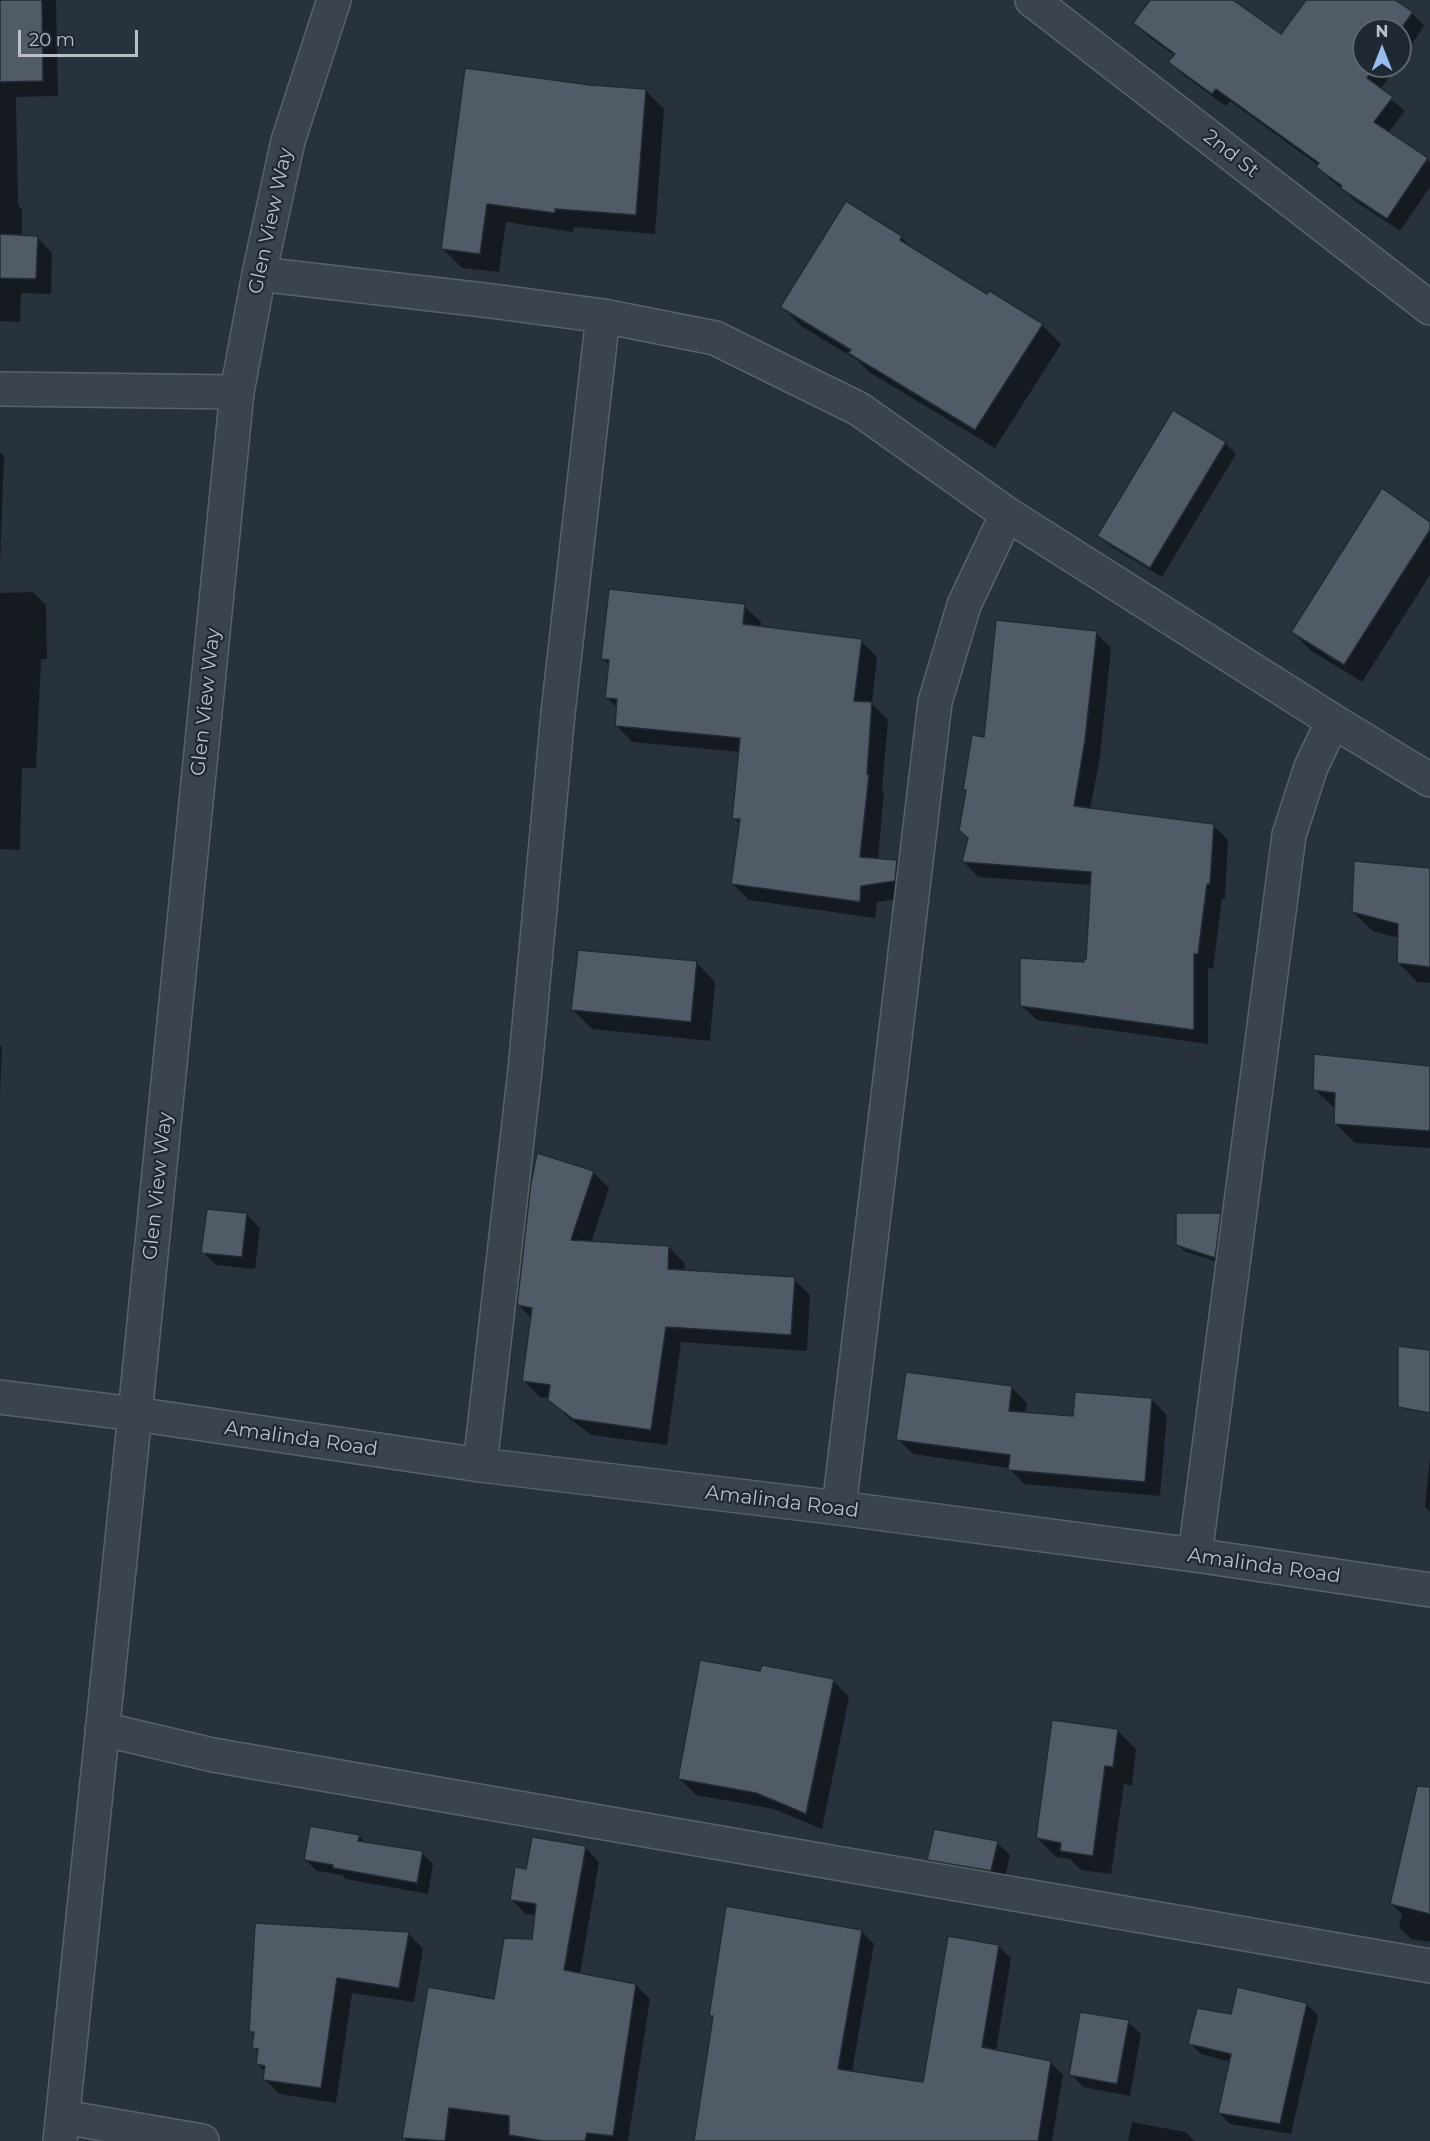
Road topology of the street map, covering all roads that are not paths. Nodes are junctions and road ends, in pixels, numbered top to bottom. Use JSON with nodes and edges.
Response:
{"nodes":[{"id":1,"x":334,"y":0,"type":"edge"},
{"id":2,"x":1032,"y":0,"type":"edge"},
{"id":3,"x":260,"y":274,"type":"junction"},
{"id":4,"x":1430,"y":308,"type":"edge"},
{"id":5,"x":603,"y":316,"type":"junction"},
{"id":6,"x":0,"y":389,"type":"edge"},
{"id":7,"x":237,"y":392,"type":"junction"},
{"id":8,"x":1007,"y":514,"type":"junction"},
{"id":9,"x":1334,"y":721,"type":"junction"},
{"id":10,"x":1430,"y":780,"type":"edge"},
{"id":11,"x":0,"y":1397,"type":"edge"},
{"id":12,"x":135,"y":1414,"type":"junction"},
{"id":13,"x":480,"y":1465,"type":"junction"},
{"id":14,"x":839,"y":1508,"type":"junction"},
{"id":15,"x":1195,"y":1555,"type":"junction"},
{"id":16,"x":1430,"y":1590,"type":"edge"},
{"id":17,"x":102,"y":1729,"type":"junction"},
{"id":18,"x":1430,"y":1966,"type":"edge"},
{"id":19,"x":61,"y":2129,"type":"edge"},
{"id":20,"x":202,"y":2141,"type":"edge"}],
"edges":[{"from":1,"to":3,"type":"street","name":"Glen View Way"},
{"from":2,"to":4,"type":"street","name":"2nd St"},
{"from":3,"to":5,"type":"street"},
{"from":3,"to":7,"type":"street","name":"Glen View Way"},
{"from":5,"to":8,"type":"street"},
{"from":5,"to":13,"type":"street"},
{"from":6,"to":7,"type":"street"},
{"from":7,"to":12,"type":"street","name":"Glen View Way"},
{"from":8,"to":9,"type":"street"},
{"from":8,"to":14,"type":"street"},
{"from":9,"to":10,"type":"street"},
{"from":9,"to":15,"type":"street"},
{"from":11,"to":12,"type":"street","name":"Amalinda Road"},
{"from":12,"to":13,"type":"street","name":"Amalinda Road"},
{"from":12,"to":17,"type":"street","name":"Glen View Way"},
{"from":13,"to":14,"type":"street","name":"Amalinda Road"},
{"from":14,"to":15,"type":"street","name":"Amalinda Road"},
{"from":15,"to":16,"type":"street","name":"Amalinda Road"},
{"from":17,"to":18,"type":"street"},
{"from":17,"to":19,"type":"street","name":"Glen View Way"},
{"from":19,"to":20,"type":"street"}]}
